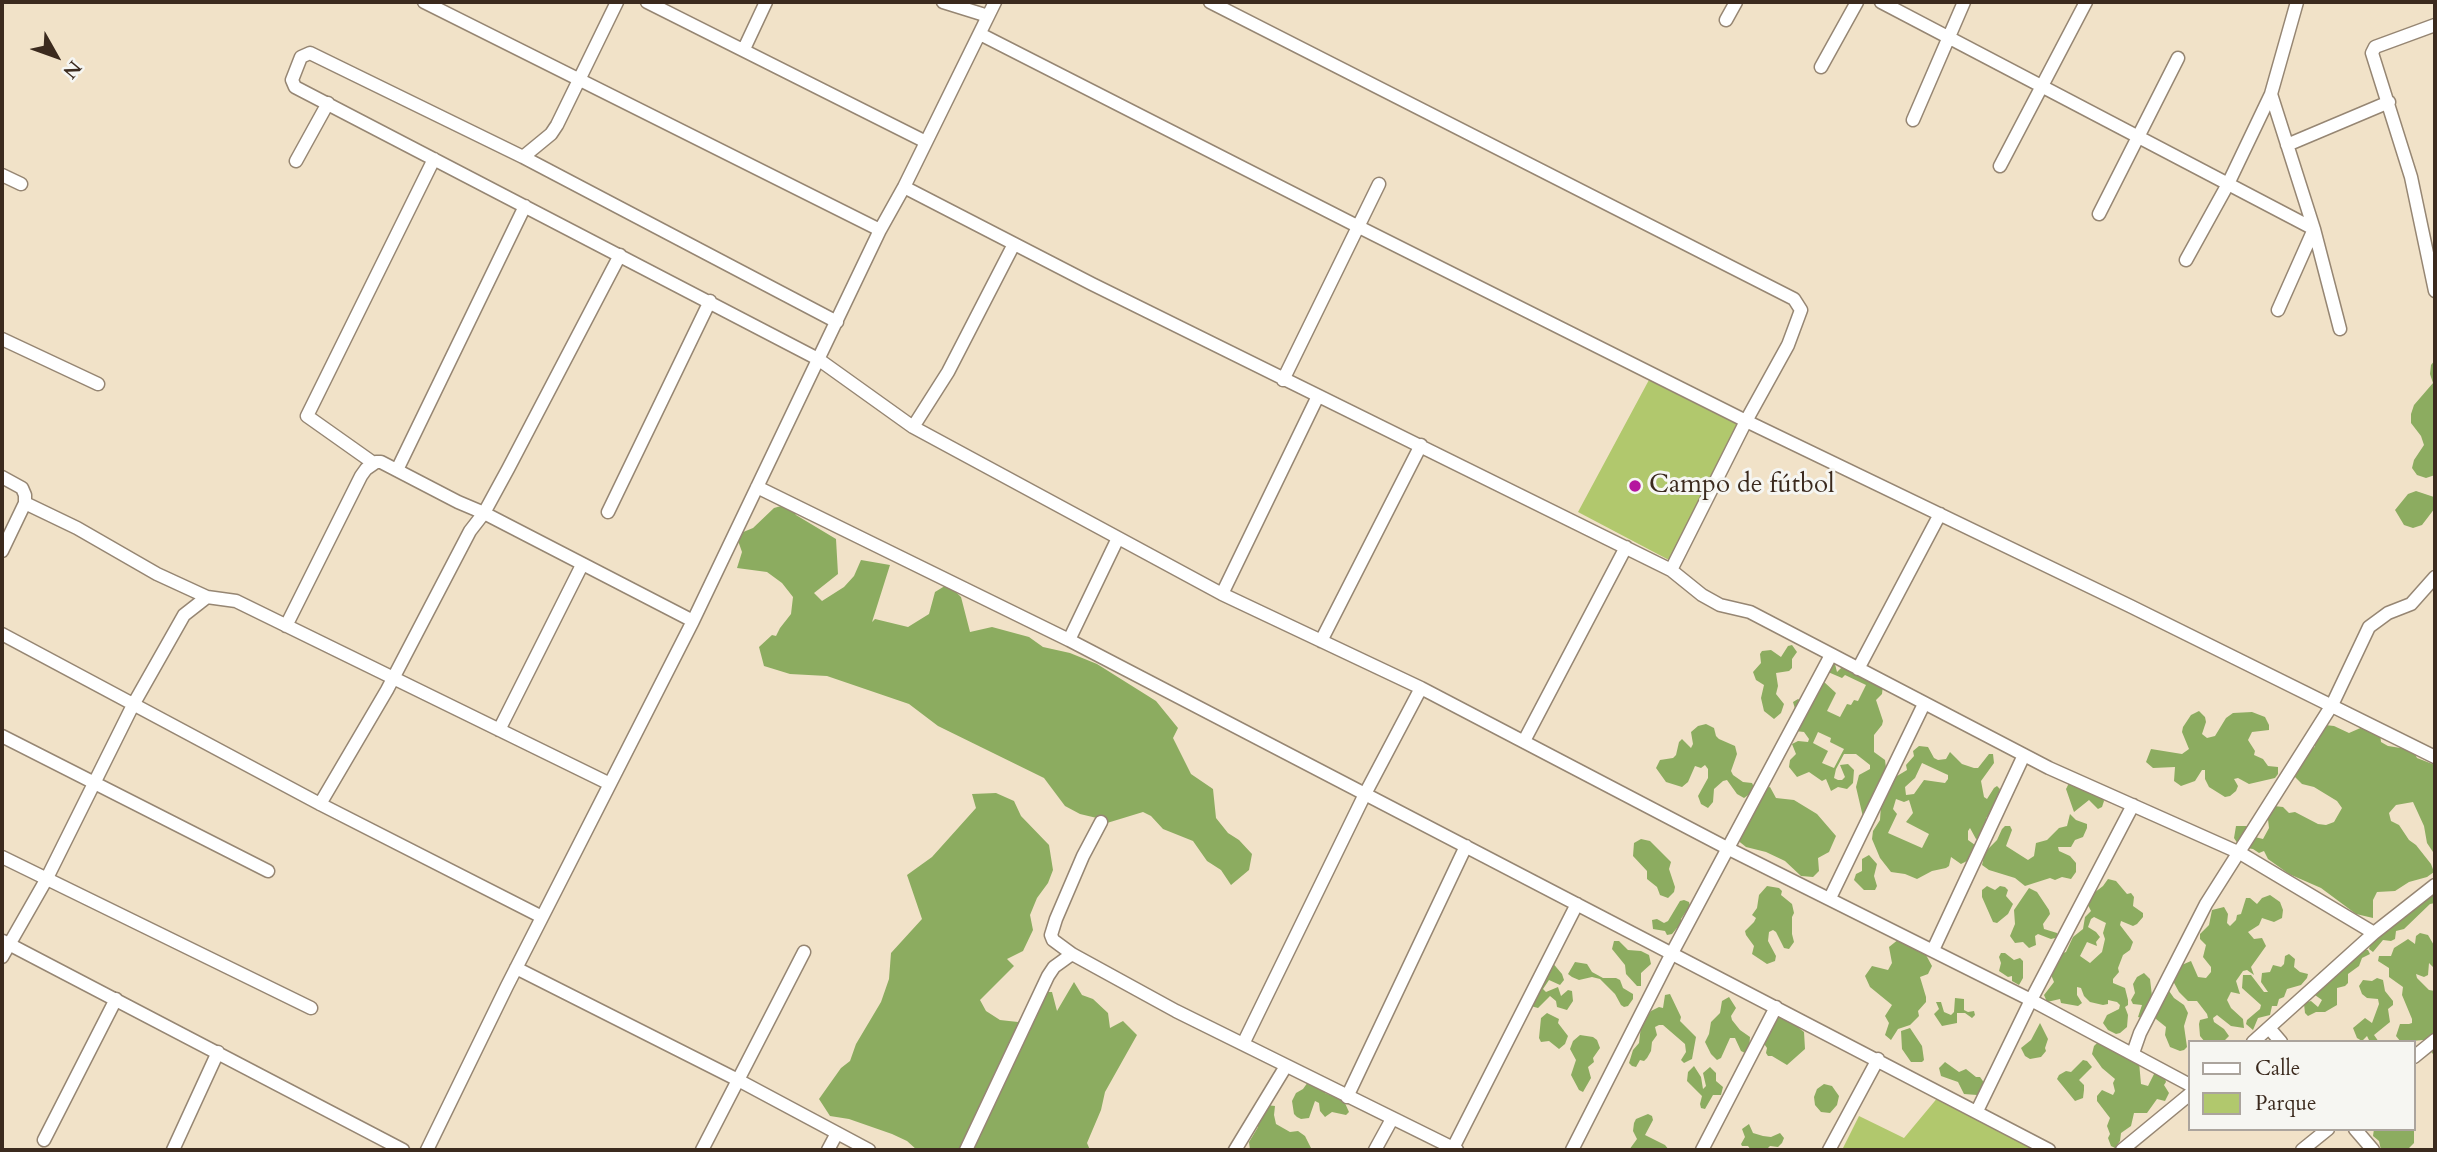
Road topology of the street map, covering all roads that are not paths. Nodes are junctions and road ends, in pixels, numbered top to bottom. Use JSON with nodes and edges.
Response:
{"nodes":[{"id":1,"x":424,"y":2,"type":"edge"},
{"id":2,"x":617,"y":2,"type":"edge"},
{"id":3,"x":647,"y":2,"type":"edge"},
{"id":4,"x":766,"y":2,"type":"edge"},
{"id":5,"x":943,"y":2,"type":"edge"},
{"id":6,"x":995,"y":2,"type":"edge"},
{"id":7,"x":1210,"y":2,"type":"edge"},
{"id":8,"x":1736,"y":2,"type":"edge"},
{"id":9,"x":1857,"y":2,"type":"edge"},
{"id":10,"x":1881,"y":2,"type":"edge"},
{"id":11,"x":1964,"y":2,"type":"edge"},
{"id":12,"x":2086,"y":2,"type":"edge"},
{"id":13,"x":2297,"y":2,"type":"edge"},
{"id":14,"x":988,"y":16,"type":"junction"},
{"id":15,"x":1726,"y":20,"type":"dead end"},
{"id":16,"x":2435,"y":24,"type":"edge"},
{"id":17,"x":980,"y":34,"type":"junction"},
{"id":18,"x":1948,"y":38,"type":"junction"},
{"id":19,"x":744,"y":49,"type":"junction"},
{"id":20,"x":2178,"y":58,"type":"dead end"},
{"id":21,"x":1821,"y":67,"type":"dead end"},
{"id":22,"x":581,"y":78,"type":"junction"},
{"id":23,"x":2043,"y":86,"type":"junction"},
{"id":24,"x":2271,"y":94,"type":"junction"},
{"id":25,"x":2389,"y":102,"type":"junction"},
{"id":26,"x":328,"y":103,"type":"junction"},
{"id":27,"x":1913,"y":120,"type":"dead end"},
{"id":28,"x":2138,"y":136,"type":"junction"},
{"id":29,"x":926,"y":142,"type":"junction"},
{"id":30,"x":2287,"y":145,"type":"junction"},
{"id":31,"x":523,"y":157,"type":"junction"},
{"id":32,"x":434,"y":159,"type":"junction"},
{"id":33,"x":296,"y":161,"type":"dead end"},
{"id":34,"x":2000,"y":166,"type":"dead end"},
{"id":35,"x":2,"y":175,"type":"edge"},
{"id":36,"x":22,"y":184,"type":"dead end"},
{"id":37,"x":1379,"y":184,"type":"dead end"},
{"id":38,"x":2228,"y":184,"type":"junction"},
{"id":39,"x":904,"y":187,"type":"junction"},
{"id":40,"x":524,"y":206,"type":"junction"},
{"id":41,"x":2099,"y":214,"type":"dead end"},
{"id":42,"x":1359,"y":228,"type":"junction"},
{"id":43,"x":2314,"y":229,"type":"junction"},
{"id":44,"x":880,"y":230,"type":"junction"},
{"id":45,"x":1014,"y":244,"type":"junction"},
{"id":46,"x":620,"y":255,"type":"junction"},
{"id":47,"x":2186,"y":260,"type":"dead end"},
{"id":48,"x":2435,"y":291,"type":"edge"},
{"id":49,"x":710,"y":301,"type":"junction"},
{"id":50,"x":2278,"y":310,"type":"dead end"},
{"id":51,"x":837,"y":322,"type":"junction"},
{"id":52,"x":2340,"y":330,"type":"dead end"},
{"id":53,"x":2,"y":339,"type":"edge"},
{"id":54,"x":818,"y":359,"type":"junction"},
{"id":55,"x":1283,"y":380,"type":"junction"},
{"id":56,"x":98,"y":384,"type":"dead end"},
{"id":57,"x":1318,"y":396,"type":"junction"},
{"id":58,"x":1746,"y":421,"type":"junction"},
{"id":59,"x":913,"y":427,"type":"junction"},
{"id":60,"x":1421,"y":444,"type":"junction"},
{"id":61,"x":372,"y":463,"type":"junction"},
{"id":62,"x":397,"y":470,"type":"junction"},
{"id":63,"x":2,"y":477,"type":"edge"},
{"id":64,"x":757,"y":487,"type":"junction"},
{"id":65,"x":25,"y":503,"type":"junction"},
{"id":66,"x":608,"y":512,"type":"dead end"},
{"id":67,"x":484,"y":513,"type":"junction"},
{"id":68,"x":1940,"y":514,"type":"junction"},
{"id":69,"x":1118,"y":538,"type":"junction"},
{"id":70,"x":1626,"y":547,"type":"junction"},
{"id":71,"x":2,"y":551,"type":"edge"},
{"id":72,"x":582,"y":565,"type":"junction"},
{"id":73,"x":1671,"y":570,"type":"junction"},
{"id":74,"x":2435,"y":577,"type":"edge"},
{"id":75,"x":1222,"y":594,"type":"junction"},
{"id":76,"x":207,"y":597,"type":"junction"},
{"id":77,"x":693,"y":621,"type":"junction"},
{"id":78,"x":286,"y":626,"type":"junction"},
{"id":79,"x":2,"y":634,"type":"edge"},
{"id":80,"x":1069,"y":640,"type":"junction"},
{"id":81,"x":1321,"y":641,"type":"junction"},
{"id":82,"x":1830,"y":655,"type":"junction"},
{"id":83,"x":1858,"y":669,"type":"junction"},
{"id":84,"x":393,"y":678,"type":"junction"},
{"id":85,"x":1421,"y":688,"type":"junction"},
{"id":86,"x":1924,"y":704,"type":"junction"},
{"id":87,"x":133,"y":705,"type":"junction"},
{"id":88,"x":2332,"y":705,"type":"junction"},
{"id":89,"x":499,"y":730,"type":"junction"},
{"id":90,"x":2,"y":736,"type":"edge"},
{"id":91,"x":1524,"y":741,"type":"junction"},
{"id":92,"x":2024,"y":755,"type":"junction"},
{"id":93,"x":2435,"y":757,"type":"edge"},
{"id":94,"x":94,"y":784,"type":"junction"},
{"id":95,"x":610,"y":784,"type":"junction"},
{"id":96,"x":1365,"y":794,"type":"junction"},
{"id":97,"x":320,"y":804,"type":"junction"},
{"id":98,"x":2133,"y":805,"type":"junction"},
{"id":99,"x":1101,"y":822,"type":"dead end"},
{"id":100,"x":1466,"y":846,"type":"junction"},
{"id":101,"x":1727,"y":848,"type":"junction"},
{"id":102,"x":2240,"y":853,"type":"junction"},
{"id":103,"x":2,"y":857,"type":"edge"},
{"id":104,"x":268,"y":871,"type":"dead end"},
{"id":105,"x":47,"y":880,"type":"junction"},
{"id":106,"x":2435,"y":885,"type":"edge"},
{"id":107,"x":1830,"y":898,"type":"junction"},
{"id":108,"x":1577,"y":904,"type":"junction"},
{"id":109,"x":542,"y":917,"type":"junction"},
{"id":110,"x":2374,"y":933,"type":"junction"},
{"id":111,"x":6,"y":942,"type":"edge"},
{"id":112,"x":1933,"y":950,"type":"junction"},
{"id":113,"x":804,"y":952,"type":"dead end"},
{"id":114,"x":1672,"y":953,"type":"junction"},
{"id":115,"x":1072,"y":954,"type":"junction"},
{"id":116,"x":2,"y":957,"type":"edge"},
{"id":117,"x":516,"y":968,"type":"junction"},
{"id":118,"x":116,"y":999,"type":"junction"},
{"id":119,"x":2031,"y":1000,"type":"junction"},
{"id":120,"x":1776,"y":1007,"type":"junction"},
{"id":121,"x":311,"y":1008,"type":"dead end"},
{"id":122,"x":2269,"y":1028,"type":"junction"},
{"id":123,"x":2255,"y":1040,"type":"edge"},
{"id":124,"x":2279,"y":1040,"type":"edge"},
{"id":125,"x":2435,"y":1040,"type":"edge"},
{"id":126,"x":1243,"y":1044,"type":"junction"},
{"id":127,"x":218,"y":1052,"type":"junction"},
{"id":128,"x":2133,"y":1053,"type":"junction"},
{"id":129,"x":2416,"y":1055,"type":"edge"},
{"id":130,"x":1878,"y":1059,"type":"junction"},
{"id":131,"x":1286,"y":1066,"type":"junction"},
{"id":132,"x":738,"y":1080,"type":"junction"},
{"id":133,"x":2188,"y":1084,"type":"edge"},
{"id":134,"x":2188,"y":1096,"type":"edge"},
{"id":135,"x":1347,"y":1097,"type":"junction"},
{"id":136,"x":1977,"y":1111,"type":"junction"},
{"id":137,"x":1392,"y":1119,"type":"junction"},
{"id":138,"x":2326,"y":1131,"type":"edge"},
{"id":139,"x":2357,"y":1131,"type":"edge"},
{"id":140,"x":837,"y":1133,"type":"junction"},
{"id":141,"x":44,"y":1140,"type":"dead end"},
{"id":142,"x":1455,"y":1149,"type":"edge"},
{"id":143,"x":173,"y":1150,"type":"edge"},
{"id":144,"x":403,"y":1150,"type":"edge"},
{"id":145,"x":427,"y":1150,"type":"edge"},
{"id":146,"x":702,"y":1150,"type":"edge"},
{"id":147,"x":828,"y":1150,"type":"edge"},
{"id":148,"x":869,"y":1150,"type":"edge"},
{"id":149,"x":966,"y":1150,"type":"edge"},
{"id":150,"x":1236,"y":1150,"type":"edge"},
{"id":151,"x":1375,"y":1150,"type":"edge"},
{"id":152,"x":1572,"y":1150,"type":"edge"},
{"id":153,"x":1702,"y":1150,"type":"edge"},
{"id":154,"x":1829,"y":1150,"type":"edge"},
{"id":155,"x":2049,"y":1150,"type":"edge"},
{"id":156,"x":2122,"y":1150,"type":"edge"},
{"id":157,"x":2302,"y":1150,"type":"edge"},
{"id":158,"x":2373,"y":1150,"type":"edge"}],
"edges":[{"from":1,"to":22,"type":"street"},
{"from":2,"to":22,"type":"street"},
{"from":3,"to":19,"type":"street"},
{"from":4,"to":19,"type":"street"},
{"from":5,"to":14,"type":"street"},
{"from":6,"to":14,"type":"street"},
{"from":7,"to":58,"type":"street"},
{"from":8,"to":15,"type":"street"},
{"from":9,"to":21,"type":"street"},
{"from":10,"to":18,"type":"street"},
{"from":11,"to":18,"type":"street"},
{"from":12,"to":23,"type":"street"},
{"from":13,"to":24,"type":"street"},
{"from":14,"to":17,"type":"street"},
{"from":16,"to":25,"type":"street"},
{"from":17,"to":29,"type":"street"},
{"from":17,"to":42,"type":"street"},
{"from":18,"to":23,"type":"street"},
{"from":18,"to":27,"type":"street"},
{"from":19,"to":29,"type":"street"},
{"from":20,"to":28,"type":"street"},
{"from":22,"to":31,"type":"street"},
{"from":22,"to":44,"type":"street"},
{"from":23,"to":28,"type":"street"},
{"from":23,"to":34,"type":"street"},
{"from":24,"to":30,"type":"street"},
{"from":24,"to":38,"type":"street"},
{"from":25,"to":30,"type":"street"},
{"from":25,"to":48,"type":"street"},
{"from":26,"to":31,"type":"street"},
{"from":26,"to":32,"type":"street"},
{"from":26,"to":33,"type":"street"},
{"from":28,"to":38,"type":"street"},
{"from":28,"to":41,"type":"street"},
{"from":29,"to":39,"type":"street"},
{"from":30,"to":43,"type":"street"},
{"from":31,"to":51,"type":"street"},
{"from":32,"to":40,"type":"street"},
{"from":32,"to":61,"type":"street"},
{"from":35,"to":36,"type":"street"},
{"from":37,"to":42,"type":"street"},
{"from":38,"to":43,"type":"street"},
{"from":38,"to":47,"type":"street"},
{"from":39,"to":44,"type":"street"},
{"from":39,"to":45,"type":"street"},
{"from":40,"to":46,"type":"street"},
{"from":40,"to":62,"type":"street"},
{"from":42,"to":55,"type":"street"},
{"from":42,"to":58,"type":"street"},
{"from":43,"to":50,"type":"street"},
{"from":43,"to":52,"type":"street"},
{"from":44,"to":51,"type":"street"},
{"from":45,"to":55,"type":"street"},
{"from":45,"to":59,"type":"street"},
{"from":46,"to":49,"type":"street"},
{"from":46,"to":67,"type":"street"},
{"from":49,"to":54,"type":"street"},
{"from":49,"to":66,"type":"street"},
{"from":51,"to":54,"type":"street"},
{"from":53,"to":56,"type":"street"},
{"from":54,"to":59,"type":"street"},
{"from":54,"to":64,"type":"street"},
{"from":55,"to":57,"type":"street"},
{"from":57,"to":60,"type":"street"},
{"from":57,"to":75,"type":"street"},
{"from":58,"to":68,"type":"street"},
{"from":58,"to":73,"type":"street"},
{"from":59,"to":69,"type":"street"},
{"from":60,"to":70,"type":"street"},
{"from":60,"to":81,"type":"street"},
{"from":61,"to":62,"type":"street"},
{"from":61,"to":78,"type":"street"},
{"from":62,"to":67,"type":"street"},
{"from":63,"to":65,"type":"street"},
{"from":64,"to":77,"type":"street"},
{"from":64,"to":80,"type":"street"},
{"from":65,"to":71,"type":"street"},
{"from":65,"to":76,"type":"street"},
{"from":67,"to":72,"type":"street"},
{"from":67,"to":84,"type":"street"},
{"from":68,"to":83,"type":"street"},
{"from":68,"to":88,"type":"street"},
{"from":69,"to":75,"type":"street"},
{"from":69,"to":80,"type":"street"},
{"from":70,"to":73,"type":"street"},
{"from":70,"to":91,"type":"street"},
{"from":72,"to":77,"type":"street"},
{"from":72,"to":89,"type":"street"},
{"from":73,"to":82,"type":"street"},
{"from":74,"to":88,"type":"street"},
{"from":75,"to":81,"type":"street"},
{"from":76,"to":78,"type":"street"},
{"from":76,"to":87,"type":"street"},
{"from":77,"to":95,"type":"street"},
{"from":78,"to":84,"type":"street"},
{"from":79,"to":87,"type":"street"},
{"from":80,"to":96,"type":"street"},
{"from":81,"to":85,"type":"street"},
{"from":82,"to":83,"type":"street"},
{"from":82,"to":101,"type":"street"},
{"from":83,"to":86,"type":"street"},
{"from":84,"to":89,"type":"street"},
{"from":84,"to":97,"type":"street"},
{"from":85,"to":91,"type":"street"},
{"from":85,"to":96,"type":"street"},
{"from":86,"to":92,"type":"street"},
{"from":86,"to":107,"type":"street"},
{"from":87,"to":94,"type":"street"},
{"from":87,"to":97,"type":"street"},
{"from":88,"to":93,"type":"street"},
{"from":88,"to":102,"type":"street"},
{"from":89,"to":95,"type":"street"},
{"from":90,"to":94,"type":"street"},
{"from":91,"to":101,"type":"street"},
{"from":92,"to":98,"type":"street"},
{"from":92,"to":112,"type":"street"},
{"from":94,"to":104,"type":"street"},
{"from":94,"to":105,"type":"street"},
{"from":95,"to":109,"type":"street"},
{"from":96,"to":100,"type":"street"},
{"from":96,"to":126,"type":"street"},
{"from":97,"to":109,"type":"street"},
{"from":98,"to":102,"type":"street"},
{"from":98,"to":119,"type":"street"},
{"from":99,"to":115,"type":"street"},
{"from":100,"to":108,"type":"street"},
{"from":100,"to":135,"type":"street"},
{"from":101,"to":107,"type":"street"},
{"from":101,"to":114,"type":"street"},
{"from":102,"to":110,"type":"street"},
{"from":102,"to":128,"type":"street"},
{"from":103,"to":105,"type":"street"},
{"from":105,"to":111,"type":"street"},
{"from":105,"to":121,"type":"street"},
{"from":106,"to":110,"type":"street"},
{"from":107,"to":112,"type":"street"},
{"from":108,"to":114,"type":"street"},
{"from":108,"to":142,"type":"street"},
{"from":109,"to":117,"type":"street"},
{"from":110,"to":122,"type":"street"},
{"from":111,"to":116,"type":"street"},
{"from":111,"to":118,"type":"street"},
{"from":112,"to":119,"type":"street"},
{"from":113,"to":132,"type":"street"},
{"from":114,"to":120,"type":"street"},
{"from":114,"to":152,"type":"street"},
{"from":115,"to":126,"type":"street"},
{"from":115,"to":149,"type":"street"},
{"from":117,"to":132,"type":"street"},
{"from":117,"to":145,"type":"street"},
{"from":118,"to":127,"type":"street"},
{"from":118,"to":141,"type":"street"},
{"from":119,"to":128,"type":"street"},
{"from":119,"to":136,"type":"street"},
{"from":120,"to":130,"type":"street"},
{"from":120,"to":153,"type":"street"},
{"from":122,"to":123,"type":"street"},
{"from":122,"to":124,"type":"street"},
{"from":125,"to":129,"type":"street"},
{"from":126,"to":131,"type":"street"},
{"from":127,"to":143,"type":"street"},
{"from":127,"to":144,"type":"street"},
{"from":128,"to":133,"type":"street"},
{"from":130,"to":136,"type":"street"},
{"from":130,"to":154,"type":"street"},
{"from":131,"to":135,"type":"street"},
{"from":131,"to":150,"type":"street"},
{"from":132,"to":140,"type":"street"},
{"from":132,"to":146,"type":"street"},
{"from":134,"to":156,"type":"street"},
{"from":135,"to":137,"type":"street"},
{"from":136,"to":155,"type":"street"},
{"from":137,"to":142,"type":"street"},
{"from":137,"to":151,"type":"street"},
{"from":138,"to":157,"type":"street"},
{"from":139,"to":158,"type":"street"},
{"from":140,"to":147,"type":"street"},
{"from":140,"to":148,"type":"street"}]}
